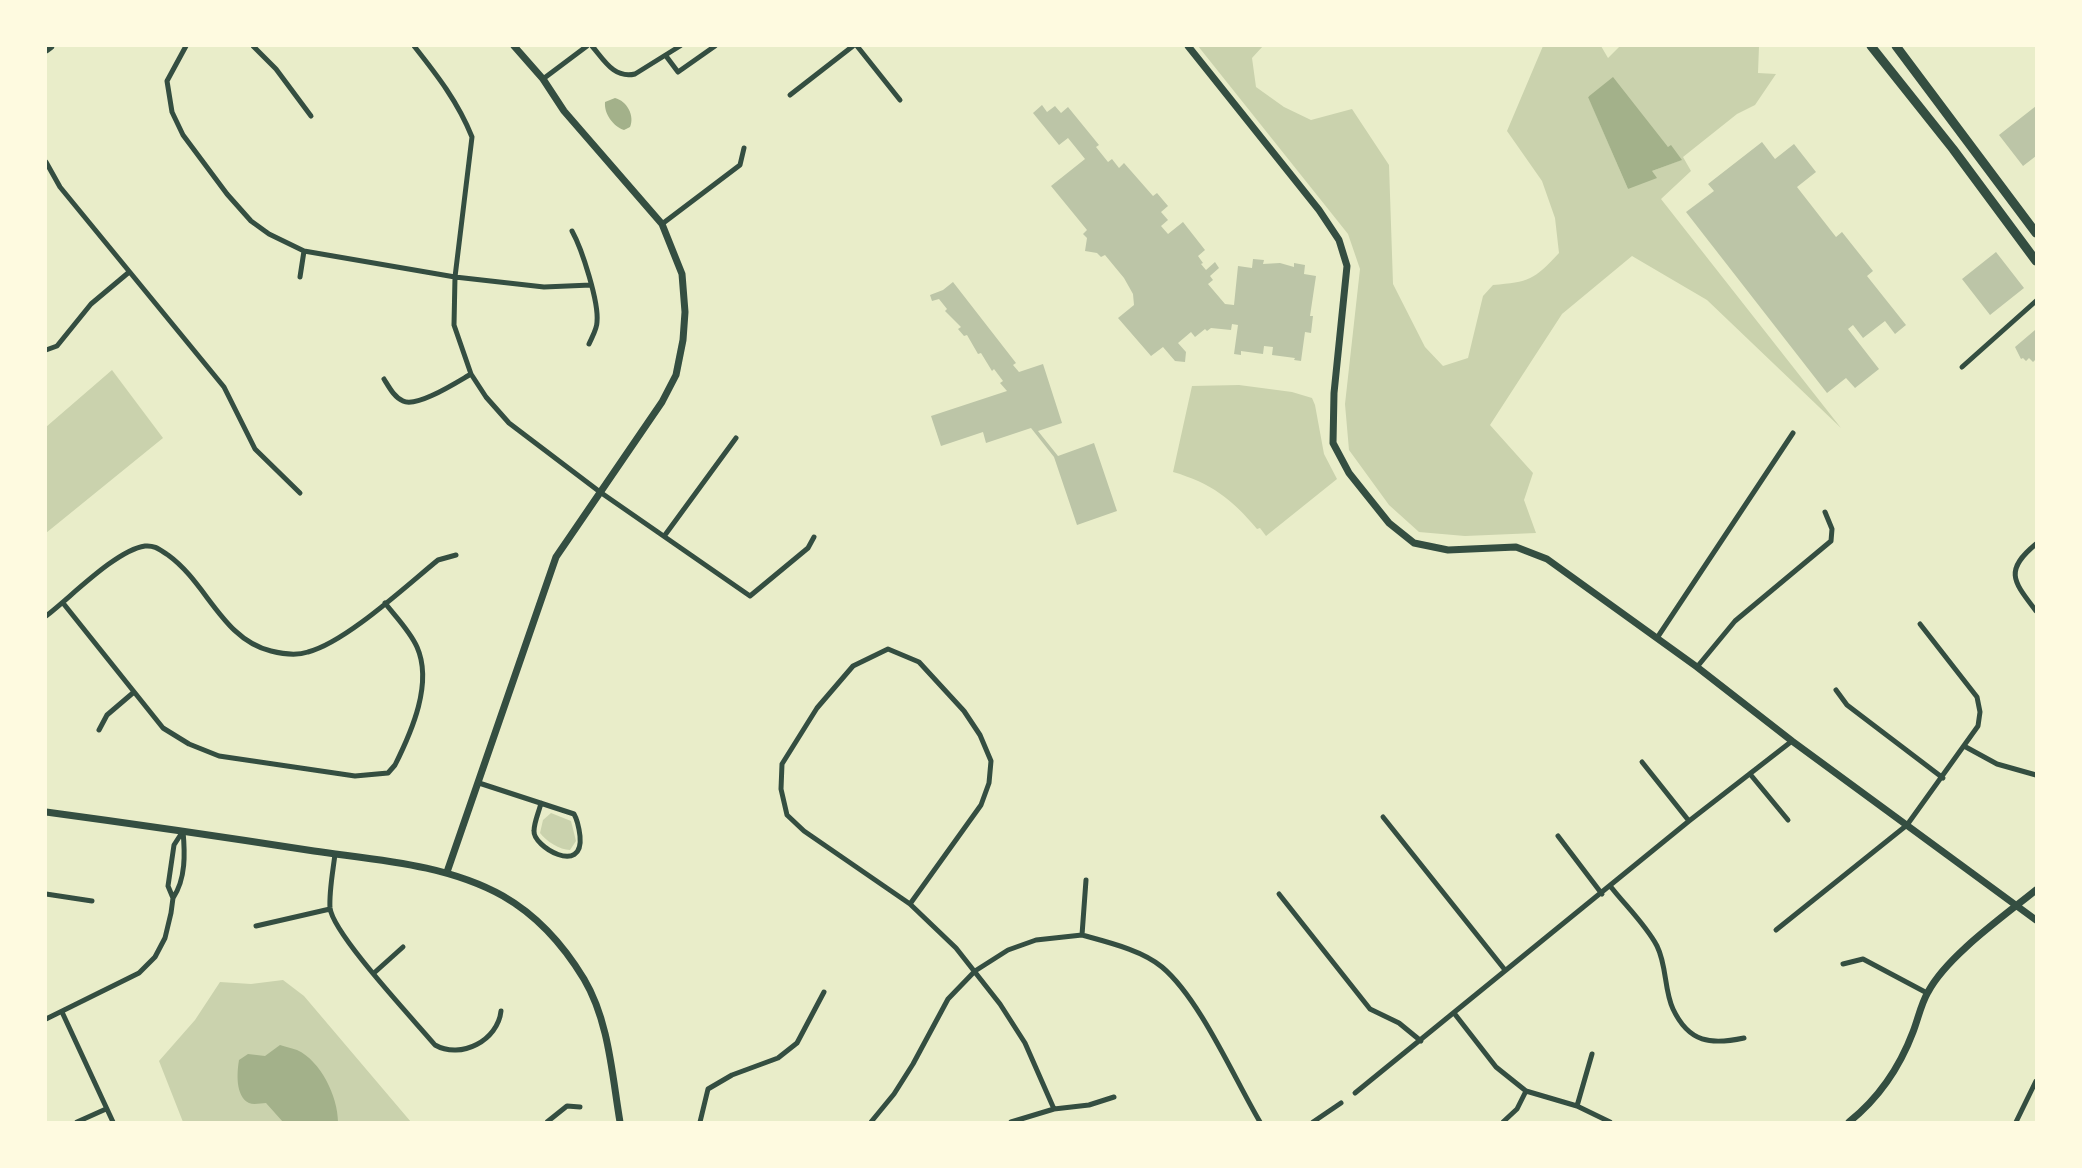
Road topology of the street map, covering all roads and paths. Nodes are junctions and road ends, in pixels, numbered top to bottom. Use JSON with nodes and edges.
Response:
{"nodes":[{"id":1,"x":50,"y":46,"type":"edge"},
{"id":2,"x":186,"y":46,"type":"edge"},
{"id":3,"x":253,"y":46,"type":"edge"},
{"id":4,"x":414,"y":46,"type":"edge"},
{"id":5,"x":514,"y":46,"type":"edge"},
{"id":6,"x":587,"y":46,"type":"edge"},
{"id":7,"x":592,"y":46,"type":"edge"},
{"id":8,"x":680,"y":46,"type":"edge"},
{"id":9,"x":715,"y":46,"type":"edge"},
{"id":10,"x":855,"y":46,"type":"edge"},
{"id":11,"x":1188,"y":46,"type":"edge"},
{"id":12,"x":1871,"y":46,"type":"edge"},
{"id":13,"x":1899,"y":48,"type":"edge"},
{"id":14,"x":46,"y":49,"type":"edge"},
{"id":15,"x":666,"y":56,"type":"junction"},
{"id":16,"x":543,"y":79,"type":"junction"},
{"id":17,"x":790,"y":95,"type":"dead end"},
{"id":18,"x":900,"y":100,"type":"dead end"},
{"id":19,"x":311,"y":116,"type":"dead end"},
{"id":20,"x":744,"y":148,"type":"dead end"},
{"id":21,"x":46,"y":162,"type":"edge"},
{"id":22,"x":662,"y":224,"type":"junction"},
{"id":23,"x":572,"y":231,"type":"dead end"},
{"id":24,"x":2036,"y":233,"type":"edge"},
{"id":25,"x":304,"y":251,"type":"junction"},
{"id":26,"x":2036,"y":261,"type":"edge"},
{"id":27,"x":128,"y":273,"type":"junction"},
{"id":28,"x":300,"y":276,"type":"dead end"},
{"id":29,"x":455,"y":277,"type":"junction"},
{"id":30,"x":591,"y":285,"type":"junction"},
{"id":31,"x":2036,"y":301,"type":"edge"},
{"id":32,"x":589,"y":344,"type":"dead end"},
{"id":33,"x":46,"y":350,"type":"edge"},
{"id":34,"x":1962,"y":367,"type":"dead end"},
{"id":35,"x":471,"y":374,"type":"junction"},
{"id":36,"x":384,"y":379,"type":"dead end"},
{"id":37,"x":1793,"y":433,"type":"dead end"},
{"id":38,"x":736,"y":438,"type":"dead end"},
{"id":39,"x":600,"y":492,"type":"junction"},
{"id":40,"x":300,"y":493,"type":"dead end"},
{"id":41,"x":1825,"y":512,"type":"dead end"},
{"id":42,"x":665,"y":535,"type":"junction"},
{"id":43,"x":814,"y":537,"type":"dead end"},
{"id":44,"x":2036,"y":544,"type":"edge"},
{"id":45,"x":456,"y":555,"type":"dead end"},
{"id":46,"x":63,"y":603,"type":"junction"},
{"id":47,"x":386,"y":603,"type":"junction"},
{"id":48,"x":2036,"y":611,"type":"edge"},
{"id":49,"x":46,"y":616,"type":"edge"},
{"id":50,"x":1920,"y":624,"type":"dead end"},
{"id":51,"x":1657,"y":638,"type":"junction"},
{"id":52,"x":1697,"y":667,"type":"junction"},
{"id":53,"x":1836,"y":690,"type":"dead end"},
{"id":54,"x":134,"y":692,"type":"junction"},
{"id":55,"x":99,"y":730,"type":"dead end"},
{"id":56,"x":1792,"y":741,"type":"junction"},
{"id":57,"x":1964,"y":746,"type":"junction"},
{"id":58,"x":1642,"y":762,"type":"dead end"},
{"id":59,"x":1750,"y":774,"type":"junction"},
{"id":60,"x":2036,"y":775,"type":"edge"},
{"id":61,"x":1943,"y":778,"type":"junction"},
{"id":62,"x":478,"y":783,"type":"junction"},
{"id":63,"x":541,"y":803,"type":"junction"},
{"id":64,"x":46,"y":812,"type":"edge"},
{"id":65,"x":1383,"y":817,"type":"dead end"},
{"id":66,"x":1788,"y":820,"type":"dead end"},
{"id":67,"x":1689,"y":821,"type":"junction"},
{"id":68,"x":1907,"y":825,"type":"junction"},
{"id":69,"x":183,"y":831,"type":"junction"},
{"id":70,"x":1558,"y":836,"type":"dead end"},
{"id":71,"x":335,"y":854,"type":"junction"},
{"id":72,"x":447,"y":872,"type":"junction"},
{"id":73,"x":1086,"y":880,"type":"dead end"},
{"id":74,"x":1611,"y":887,"type":"junction"},
{"id":75,"x":2036,"y":890,"type":"edge"},
{"id":76,"x":46,"y":894,"type":"edge"},
{"id":77,"x":1279,"y":894,"type":"dead end"},
{"id":78,"x":1602,"y":894,"type":"junction"},
{"id":79,"x":173,"y":898,"type":"junction"},
{"id":80,"x":92,"y":901,"type":"dead end"},
{"id":81,"x":910,"y":904,"type":"junction"},
{"id":82,"x":2017,"y":905,"type":"junction"},
{"id":83,"x":330,"y":909,"type":"junction"},
{"id":84,"x":2036,"y":920,"type":"edge"},
{"id":85,"x":256,"y":926,"type":"dead end"},
{"id":86,"x":1776,"y":930,"type":"dead end"},
{"id":87,"x":1082,"y":935,"type":"junction"},
{"id":88,"x":403,"y":947,"type":"dead end"},
{"id":89,"x":1843,"y":964,"type":"dead end"},
{"id":90,"x":1505,"y":970,"type":"junction"},
{"id":91,"x":975,"y":971,"type":"junction"},
{"id":92,"x":374,"y":973,"type":"junction"},
{"id":93,"x":824,"y":992,"type":"dead end"},
{"id":94,"x":1927,"y":993,"type":"junction"},
{"id":95,"x":501,"y":1011,"type":"dead end"},
{"id":96,"x":61,"y":1012,"type":"junction"},
{"id":97,"x":1454,"y":1013,"type":"junction"},
{"id":98,"x":46,"y":1019,"type":"edge"},
{"id":99,"x":1744,"y":1038,"type":"dead end"},
{"id":100,"x":1421,"y":1041,"type":"junction"},
{"id":101,"x":1592,"y":1054,"type":"dead end"},
{"id":102,"x":2036,"y":1081,"type":"edge"},
{"id":103,"x":1526,"y":1091,"type":"junction"},
{"id":104,"x":1355,"y":1093,"type":"dead end"},
{"id":105,"x":1114,"y":1097,"type":"dead end"},
{"id":106,"x":1341,"y":1103,"type":"dead end"},
{"id":107,"x":1577,"y":1106,"type":"junction"},
{"id":108,"x":580,"y":1107,"type":"dead end"},
{"id":109,"x":106,"y":1109,"type":"junction"},
{"id":110,"x":1054,"y":1109,"type":"junction"},
{"id":111,"x":77,"y":1122,"type":"edge"},
{"id":112,"x":113,"y":1122,"type":"edge"},
{"id":113,"x":547,"y":1122,"type":"edge"},
{"id":114,"x":620,"y":1122,"type":"edge"},
{"id":115,"x":700,"y":1122,"type":"edge"},
{"id":116,"x":871,"y":1122,"type":"edge"},
{"id":117,"x":1011,"y":1122,"type":"edge"},
{"id":118,"x":1260,"y":1122,"type":"edge"},
{"id":119,"x":1313,"y":1122,"type":"edge"},
{"id":120,"x":1503,"y":1122,"type":"edge"},
{"id":121,"x":1610,"y":1122,"type":"edge"},
{"id":122,"x":1849,"y":1122,"type":"edge"},
{"id":123,"x":2016,"y":1122,"type":"edge"}],
"edges":[{"from":1,"to":14,"type":"main road"},
{"from":2,"to":25,"type":"street"},
{"from":3,"to":19,"type":"street"},
{"from":4,"to":29,"type":"street"},
{"from":5,"to":16,"type":"street"},
{"from":6,"to":16,"type":"street"},
{"from":7,"to":15,"type":"street"},
{"from":8,"to":15,"type":"street"},
{"from":9,"to":15,"type":"street"},
{"from":10,"to":17,"type":"street"},
{"from":10,"to":18,"type":"street"},
{"from":11,"to":51,"type":"street"},
{"from":12,"to":26,"type":"main road"},
{"from":13,"to":24,"type":"main road"},
{"from":16,"to":22,"type":"street"},
{"from":20,"to":22,"type":"street"},
{"from":21,"to":27,"type":"street"},
{"from":22,"to":39,"type":"street"},
{"from":23,"to":30,"type":"street"},
{"from":25,"to":28,"type":"street"},
{"from":25,"to":29,"type":"street"},
{"from":27,"to":33,"type":"street"},
{"from":27,"to":40,"type":"street"},
{"from":29,"to":30,"type":"street"},
{"from":29,"to":35,"type":"street"},
{"from":30,"to":32,"type":"street"},
{"from":31,"to":34,"type":"street"},
{"from":35,"to":36,"type":"street"},
{"from":35,"to":39,"type":"street"},
{"from":37,"to":51,"type":"street"},
{"from":38,"to":42,"type":"street"},
{"from":39,"to":42,"type":"street"},
{"from":39,"to":62,"type":"street"},
{"from":41,"to":52,"type":"street"},
{"from":42,"to":43,"type":"street"},
{"from":44,"to":48,"type":"street"},
{"from":45,"to":47,"type":"street"},
{"from":46,"to":47,"type":"street"},
{"from":46,"to":49,"type":"street"},
{"from":46,"to":54,"type":"street"},
{"from":47,"to":54,"type":"street"},
{"from":50,"to":57,"type":"street"},
{"from":51,"to":52,"type":"street"},
{"from":52,"to":56,"type":"street"},
{"from":53,"to":61,"type":"street"},
{"from":54,"to":55,"type":"street"},
{"from":56,"to":59,"type":"street"},
{"from":56,"to":68,"type":"street"},
{"from":57,"to":60,"type":"street"},
{"from":57,"to":61,"type":"street"},
{"from":58,"to":67,"type":"street"},
{"from":59,"to":66,"type":"street"},
{"from":59,"to":67,"type":"street"},
{"from":61,"to":68,"type":"street"},
{"from":62,"to":63,"type":"street"},
{"from":62,"to":72,"type":"street"},
{"from":63,"to":63,"type":"street"},
{"from":64,"to":69,"type":"street"},
{"from":65,"to":90,"type":"street"},
{"from":67,"to":74,"type":"street"},
{"from":68,"to":82,"type":"street"},
{"from":68,"to":86,"type":"street"},
{"from":69,"to":71,"type":"street"},
{"from":69,"to":79,"type":"street"},
{"from":69,"to":79,"type":"street"},
{"from":70,"to":78,"type":"street"},
{"from":71,"to":72,"type":"street"},
{"from":71,"to":83,"type":"street"},
{"from":72,"to":114,"type":"street"},
{"from":73,"to":87,"type":"street"},
{"from":74,"to":78,"type":"street"},
{"from":74,"to":99,"type":"street"},
{"from":75,"to":82,"type":"street"},
{"from":76,"to":80,"type":"street"},
{"from":77,"to":100,"type":"street"},
{"from":78,"to":90,"type":"street"},
{"from":79,"to":96,"type":"street"},
{"from":81,"to":81,"type":"street"},
{"from":81,"to":91,"type":"street"},
{"from":82,"to":84,"type":"street"},
{"from":82,"to":94,"type":"street"},
{"from":83,"to":85,"type":"street"},
{"from":83,"to":92,"type":"street"},
{"from":87,"to":91,"type":"street"},
{"from":87,"to":118,"type":"street"},
{"from":88,"to":92,"type":"street"},
{"from":89,"to":94,"type":"street"},
{"from":90,"to":97,"type":"street"},
{"from":91,"to":110,"type":"street"},
{"from":91,"to":116,"type":"street"},
{"from":92,"to":95,"type":"street"},
{"from":93,"to":115,"type":"street"},
{"from":94,"to":122,"type":"street"},
{"from":96,"to":98,"type":"street"},
{"from":96,"to":109,"type":"street"},
{"from":97,"to":100,"type":"street"},
{"from":97,"to":103,"type":"street"},
{"from":100,"to":104,"type":"street"},
{"from":101,"to":107,"type":"street"},
{"from":102,"to":123,"type":"street"},
{"from":103,"to":107,"type":"street"},
{"from":103,"to":120,"type":"street"},
{"from":105,"to":110,"type":"street"},
{"from":106,"to":119,"type":"street"},
{"from":107,"to":121,"type":"street"},
{"from":108,"to":113,"type":"street"},
{"from":109,"to":111,"type":"street"},
{"from":109,"to":112,"type":"street"},
{"from":110,"to":117,"type":"street"}]}
